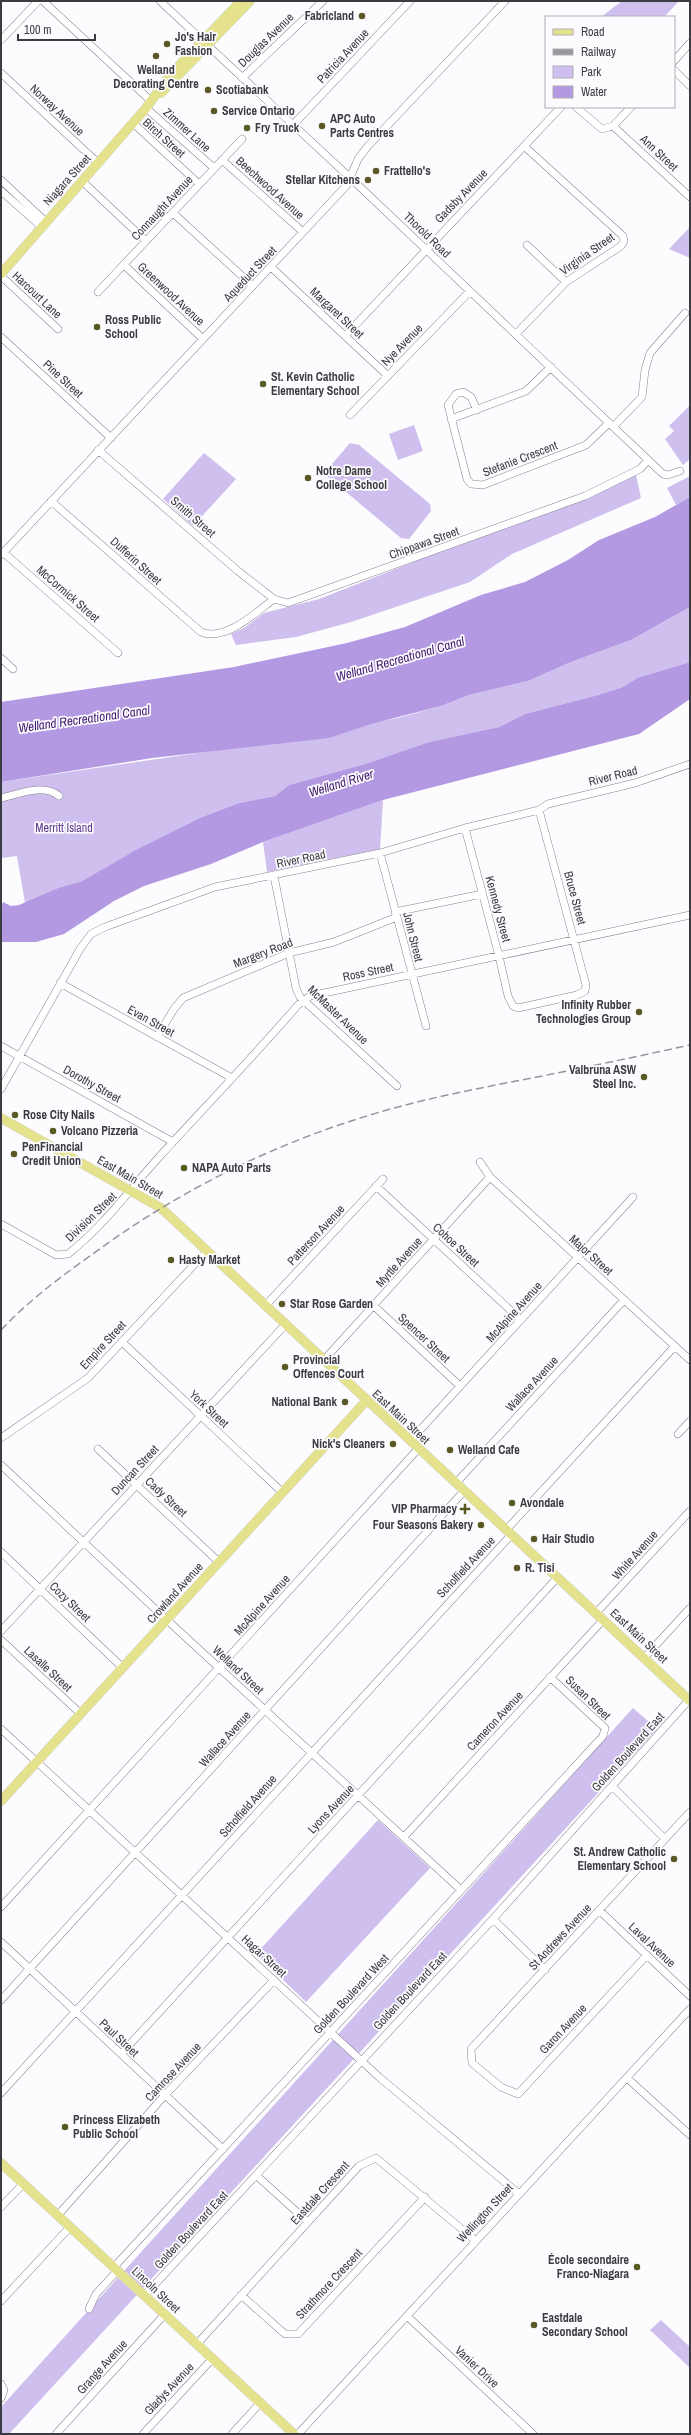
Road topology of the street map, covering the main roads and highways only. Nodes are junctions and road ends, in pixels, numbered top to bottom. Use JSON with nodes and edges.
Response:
{"nodes":[{"id":1,"x":241,"y":1,"type":"edge"},
{"id":2,"x":250,"y":1,"type":"edge"},
{"id":3,"x":204,"y":43,"type":"junction"},
{"id":4,"x":1,"y":275,"type":"edge"},
{"id":5,"x":1,"y":1119,"type":"edge"},
{"id":6,"x":366,"y":1401,"type":"junction"},
{"id":7,"x":690,"y":1700,"type":"edge"},
{"id":8,"x":1,"y":1801,"type":"edge"},
{"id":9,"x":1,"y":2163,"type":"edge"},
{"id":10,"x":294,"y":2434,"type":"edge"}],
"edges":[{"from":1,"to":3,"type":"main road","name":"Niagara Street"},
{"from":2,"to":3,"type":"main road","name":"Niagara Street"},
{"from":3,"to":4,"type":"main road","name":"Niagara Street"},
{"from":5,"to":6,"type":"main road","name":"East Main Street"},
{"from":6,"to":7,"type":"main road","name":"East Main Street"},
{"from":6,"to":8,"type":"main road","name":"Crowland Avenue"},
{"from":9,"to":10,"type":"main road","name":"Lincoln Street"}]}
